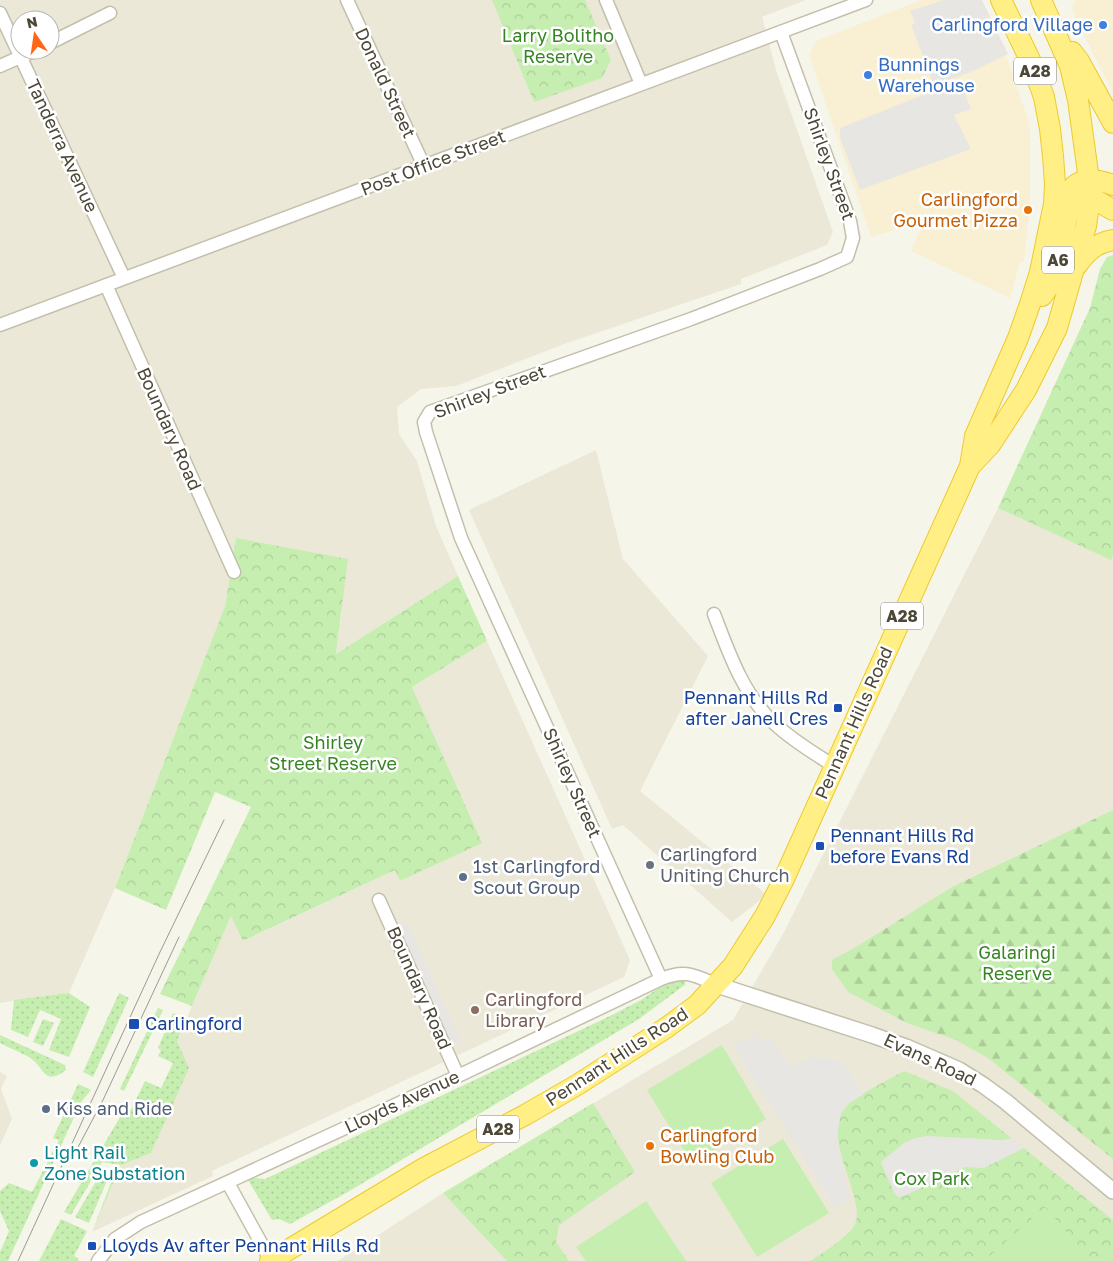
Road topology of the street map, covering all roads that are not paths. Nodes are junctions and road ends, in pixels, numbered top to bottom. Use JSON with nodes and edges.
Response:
{"nodes":[{"id":1,"x":347,"y":0,"type":"edge"},
{"id":2,"x":606,"y":0,"type":"edge"},
{"id":3,"x":866,"y":0,"type":"edge"},
{"id":4,"x":1001,"y":0,"type":"edge"},
{"id":5,"x":1041,"y":0,"type":"edge"},
{"id":6,"x":0,"y":13,"type":"edge"},
{"id":7,"x":110,"y":13,"type":"dead end"},
{"id":8,"x":781,"y":32,"type":"junction"},
{"id":9,"x":10,"y":34,"type":"edge"},
{"id":10,"x":1056,"y":34,"type":"junction"},
{"id":11,"x":60,"y":38,"type":"edge"},
{"id":12,"x":16,"y":60,"type":"edge"},
{"id":13,"x":22,"y":60,"type":"edge"},
{"id":14,"x":0,"y":66,"type":"edge"},
{"id":15,"x":641,"y":84,"type":"junction"},
{"id":16,"x":1113,"y":123,"type":"edge"},
{"id":17,"x":1052,"y":148,"type":"junction"},
{"id":18,"x":424,"y":166,"type":"junction"},
{"id":19,"x":1113,"y":185,"type":"edge"},
{"id":20,"x":1084,"y":187,"type":"junction"},
{"id":21,"x":1113,"y":210,"type":"edge"},
{"id":22,"x":1113,"y":240,"type":"edge"},
{"id":23,"x":1075,"y":268,"type":"junction"},
{"id":24,"x":124,"y":278,"type":"junction"},
{"id":25,"x":106,"y":285,"type":"junction"},
{"id":26,"x":0,"y":325,"type":"edge"},
{"id":27,"x":1022,"y":327,"type":"junction"},
{"id":28,"x":970,"y":466,"type":"junction"},
{"id":29,"x":234,"y":572,"type":"dead end"},
{"id":30,"x":714,"y":614,"type":"dead end"},
{"id":31,"x":834,"y":766,"type":"junction"},
{"id":32,"x":379,"y":900,"type":"dead end"},
{"id":33,"x":661,"y":979,"type":"junction"},
{"id":34,"x":717,"y":985,"type":"junction"},
{"id":35,"x":458,"y":1076,"type":"junction"},
{"id":36,"x":228,"y":1183,"type":"junction"},
{"id":37,"x":1113,"y":1191,"type":"edge"},
{"id":38,"x":98,"y":1261,"type":"edge"},
{"id":39,"x":271,"y":1261,"type":"edge"}],
"edges":[{"from":1,"to":18,"type":"street","name":"Donald Street"},
{"from":2,"to":15,"type":"street"},
{"from":3,"to":8,"type":"street","name":"Post Office Street"},
{"from":4,"to":17,"type":"highway","name":"Pennant Hills Road","number":"A28"},
{"from":5,"to":10,"type":"highway","name":"Pennant Hills Road","number":"A28"},
{"from":6,"to":9,"type":"street","name":"Tanderra Avenue"},
{"from":7,"to":11,"type":"street"},
{"from":8,"to":15,"type":"street","name":"Post Office Street"},
{"from":8,"to":33,"type":"street","name":"Shirley Street"},
{"from":10,"to":16,"type":"highway"},
{"from":10,"to":20,"type":"highway","name":"Pennant Hills Road","number":"A28"},
{"from":12,"to":14,"type":"street"},
{"from":13,"to":24,"type":"street","name":"Tanderra Avenue"},
{"from":15,"to":18,"type":"street","name":"Post Office Street"},
{"from":17,"to":20,"type":"highway"},
{"from":17,"to":27,"type":"highway","name":"Pennant Hills Road","number":"A28"},
{"from":18,"to":24,"type":"street","name":"Post Office Street"},
{"from":19,"to":20,"type":"highway"},
{"from":20,"to":21,"type":"highway"},
{"from":20,"to":23,"type":"highway","name":"Pennant Hills Road","number":"A28"},
{"from":20,"to":27,"type":"highway","number":"A6"},
{"from":22,"to":23,"type":"highway"},
{"from":23,"to":28,"type":"highway","name":"Pennant Hills Road","number":"A28"},
{"from":24,"to":25,"type":"street","name":"Post Office Street"},
{"from":25,"to":26,"type":"street","name":"Post Office Street"},
{"from":25,"to":29,"type":"street","name":"Boundary Road"},
{"from":27,"to":28,"type":"highway","name":"Pennant Hills Road","number":"A28"},
{"from":28,"to":31,"type":"highway","name":"Pennant Hills Road","number":"A28"},
{"from":30,"to":31,"type":"street"},
{"from":31,"to":34,"type":"highway","name":"Pennant Hills Road","number":"A28"},
{"from":32,"to":35,"type":"street","name":"Boundary Road"},
{"from":33,"to":34,"type":"street","name":"Lloyds Avenue"},
{"from":33,"to":35,"type":"street","name":"Lloyds Avenue"},
{"from":34,"to":37,"type":"street","name":"Evans Road"},
{"from":34,"to":39,"type":"highway","name":"Pennant Hills Road","number":"A28"},
{"from":35,"to":36,"type":"street","name":"Lloyds Avenue"},
{"from":36,"to":38,"type":"street","name":"Lloyds Avenue"},
{"from":36,"to":39,"type":"street"}]}
